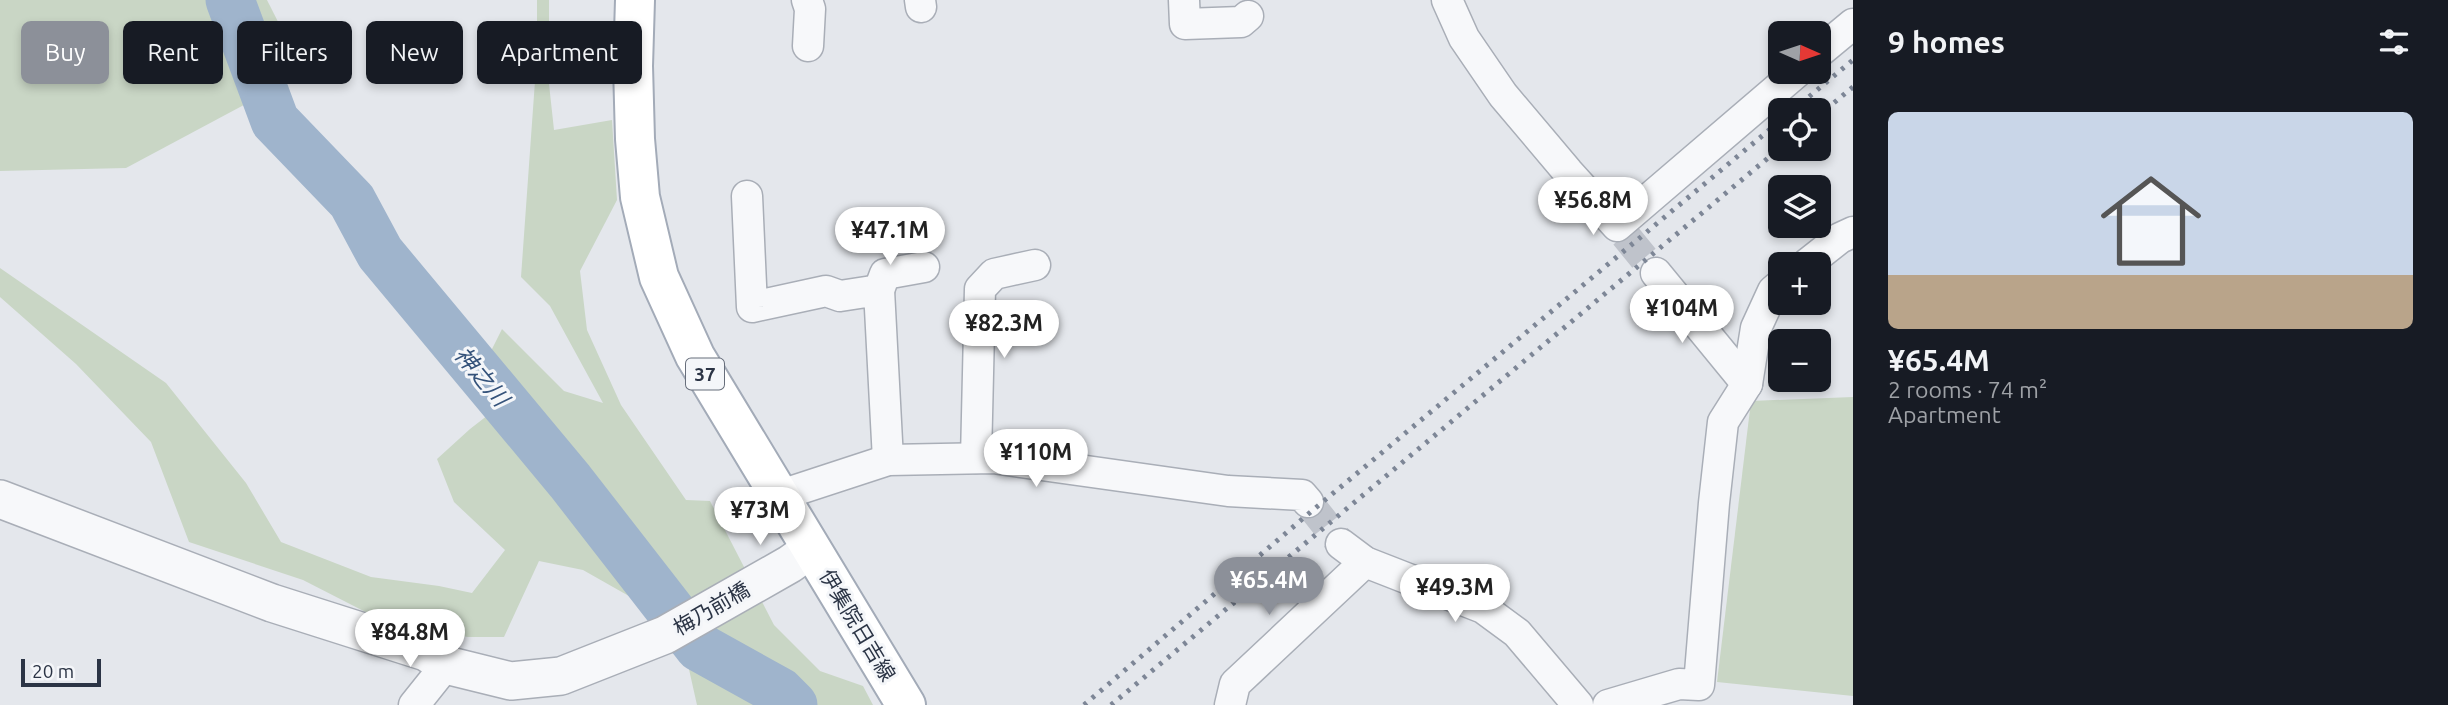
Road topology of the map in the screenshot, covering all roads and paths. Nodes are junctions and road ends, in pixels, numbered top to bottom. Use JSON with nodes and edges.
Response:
{"nodes":[{"id":1,"x":635,"y":0,"type":"edge"},
{"id":2,"x":807,"y":0,"type":"edge"},
{"id":3,"x":1184,"y":0,"type":"edge"},
{"id":4,"x":1447,"y":0,"type":"edge"},
{"id":5,"x":1248,"y":16,"type":"dead end"},
{"id":6,"x":1853,"y":24,"type":"edge"},
{"id":7,"x":1831,"y":43,"type":"edge"},
{"id":8,"x":808,"y":46,"type":"dead end"},
{"id":9,"x":1784,"y":84,"type":"edge"},
{"id":10,"x":747,"y":196,"type":"dead end"},
{"id":11,"x":1853,"y":232,"type":"edge"},
{"id":12,"x":1822,"y":252,"type":"edge"},
{"id":13,"x":1035,"y":265,"type":"dead end"},
{"id":14,"x":925,"y":267,"type":"dead end"},
{"id":15,"x":1656,"y":273,"type":"tunnel mouth"},
{"id":16,"x":879,"y":290,"type":"junction"},
{"id":17,"x":1768,"y":301,"type":"edge"},
{"id":18,"x":1746,"y":384,"type":"junction"},
{"id":19,"x":976,"y":458,"type":"junction"},
{"id":20,"x":888,"y":460,"type":"junction"},
{"id":21,"x":778,"y":496,"type":"junction"},
{"id":22,"x":0,"y":499,"type":"edge"},
{"id":23,"x":1308,"y":502,"type":"tunnel mouth"},
{"id":24,"x":811,"y":549,"type":"junction"},
{"id":25,"x":446,"y":665,"type":"junction"},
{"id":26,"x":414,"y":705,"type":"edge"},
{"id":27,"x":906,"y":705,"type":"edge"},
{"id":28,"x":1230,"y":705,"type":"edge"},
{"id":29,"x":1578,"y":705,"type":"edge"},
{"id":30,"x":1608,"y":705,"type":"edge"}],
"edges":[{"from":1,"to":21,"type":"main road","name":"伊集院日吉線","number":"37"},
{"from":2,"to":8,"type":"street"},
{"from":3,"to":5,"type":"street"},
{"from":4,"to":9,"type":"street"},
{"from":6,"to":7,"type":"street"},
{"from":10,"to":16,"type":"street"},
{"from":11,"to":12,"type":"street"},
{"from":13,"to":19,"type":"street"},
{"from":14,"to":16,"type":"street"},
{"from":15,"to":18,"type":"street"},
{"from":16,"to":20,"type":"street"},
{"from":17,"to":18,"type":"street"},
{"from":18,"to":30,"type":"street"},
{"from":19,"to":20,"type":"street"},
{"from":19,"to":23,"type":"street"},
{"from":20,"to":21,"type":"street"},
{"from":21,"to":24,"type":"main road","name":"伊集院日吉線","number":"37"},
{"from":22,"to":25,"type":"street","name":"梅乃前橋"},
{"from":24,"to":25,"type":"street","name":"梅乃前橋"},
{"from":24,"to":27,"type":"main road","name":"伊集院日吉線","number":"37"},
{"from":25,"to":26,"type":"street"},
{"from":28,"to":29,"type":"street"}]}
